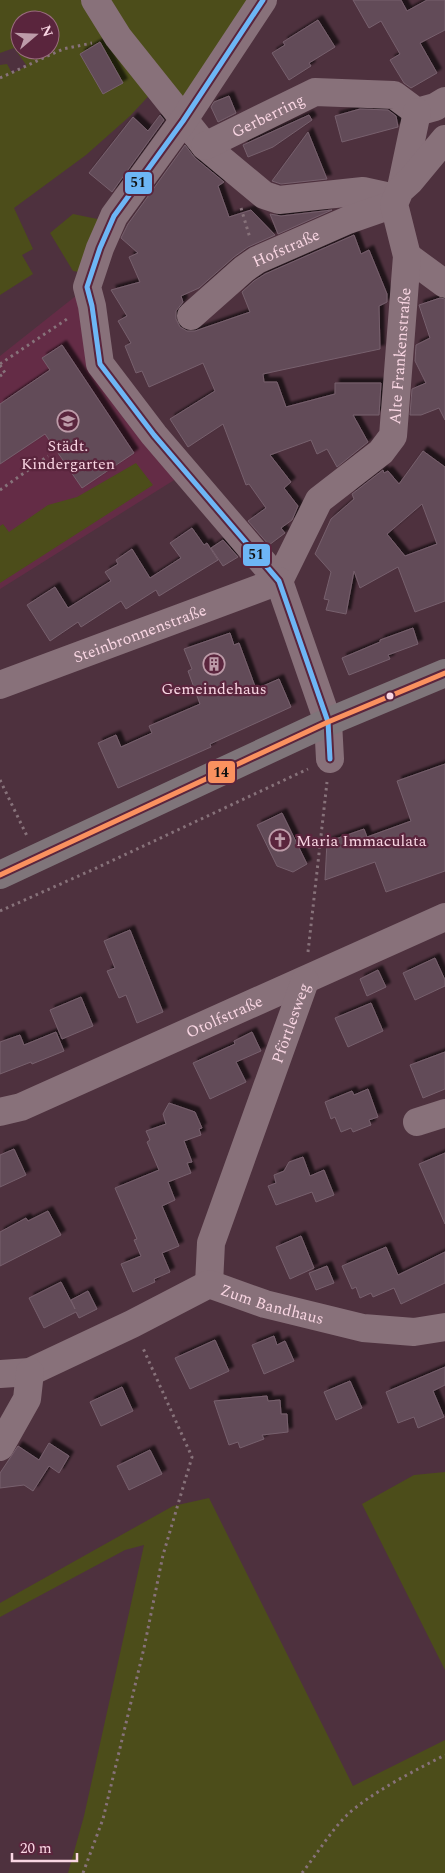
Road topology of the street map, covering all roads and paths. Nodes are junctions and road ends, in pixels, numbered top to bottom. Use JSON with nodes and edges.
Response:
{"nodes":[{"id":1,"x":95,"y":0,"type":"edge"},
{"id":2,"x":264,"y":0,"type":"edge"},
{"id":3,"x":118,"y":37,"type":"junction"},
{"id":4,"x":0,"y":78,"type":"edge"},
{"id":5,"x":445,"y":101,"type":"edge"},
{"id":6,"x":417,"y":112,"type":"junction"},
{"id":7,"x":184,"y":121,"type":"junction"},
{"id":8,"x":445,"y":139,"type":"edge"},
{"id":9,"x":205,"y":146,"type":"junction"},
{"id":10,"x":240,"y":177,"type":"junction"},
{"id":11,"x":397,"y":197,"type":"junction"},
{"id":12,"x":407,"y":256,"type":"junction"},
{"id":13,"x":257,"y":260,"type":"junction"},
{"id":14,"x":445,"y":284,"type":"edge"},
{"id":15,"x":92,"y":306,"type":"junction"},
{"id":16,"x":191,"y":316,"type":"dead end"},
{"id":17,"x":0,"y":364,"type":"edge"},
{"id":18,"x":0,"y":376,"type":"edge"},
{"id":19,"x":48,"y":456,"type":"dead end"},
{"id":20,"x":0,"y":490,"type":"edge"},
{"id":21,"x":279,"y":581,"type":"junction"},
{"id":22,"x":445,"y":673,"type":"edge"},
{"id":23,"x":0,"y":685,"type":"edge"},
{"id":24,"x":328,"y":722,"type":"junction"},
{"id":25,"x":330,"y":759,"type":"junction"},
{"id":26,"x":0,"y":780,"type":"edge"},
{"id":27,"x":37,"y":857,"type":"junction"},
{"id":28,"x":0,"y":875,"type":"edge"},
{"id":29,"x":0,"y":911,"type":"edge"},
{"id":30,"x":445,"y":917,"type":"edge"},
{"id":31,"x":305,"y":981,"type":"junction"},
{"id":32,"x":0,"y":1112,"type":"edge"},
{"id":33,"x":445,"y":1113,"type":"edge"},
{"id":34,"x":417,"y":1122,"type":"dead end"},
{"id":35,"x":209,"y":1284,"type":"junction"},
{"id":36,"x":132,"y":1324,"type":"junction"},
{"id":37,"x":445,"y":1327,"type":"edge"},
{"id":38,"x":30,"y":1372,"type":"junction"},
{"id":39,"x":0,"y":1374,"type":"edge"},
{"id":40,"x":0,"y":1447,"type":"edge"},
{"id":41,"x":445,"y":1755,"type":"edge"},
{"id":42,"x":83,"y":1873,"type":"edge"},
{"id":43,"x":302,"y":1873,"type":"edge"}],
"edges":[{"from":1,"to":3,"type":"street"},
{"from":2,"to":7,"type":"street"},
{"from":3,"to":4,"type":"path"},
{"from":3,"to":7,"type":"street"},
{"from":5,"to":6,"type":"street"},
{"from":6,"to":9,"type":"street","name":"Gerberring"},
{"from":6,"to":11,"type":"street"},
{"from":7,"to":9,"type":"street"},
{"from":7,"to":15,"type":"street"},
{"from":8,"to":11,"type":"street"},
{"from":9,"to":10,"type":"street"},
{"from":10,"to":11,"type":"street"},
{"from":10,"to":13,"type":"path"},
{"from":11,"to":12,"type":"street","name":"Alte Frankenstraße"},
{"from":11,"to":13,"type":"street","name":"Hofstraße"},
{"from":12,"to":14,"type":"street"},
{"from":12,"to":21,"type":"street","name":"Alte Frankenstraße"},
{"from":13,"to":16,"type":"street","name":"Hofstraße"},
{"from":15,"to":17,"type":"path"},
{"from":15,"to":21,"type":"street"},
{"from":17,"to":18,"type":"path"},
{"from":19,"to":20,"type":"path"},
{"from":21,"to":23,"type":"street","name":"Steinbronnenstraße"},
{"from":21,"to":24,"type":"street"},
{"from":22,"to":24,"type":"main road"},
{"from":24,"to":25,"type":"street"},
{"from":24,"to":27,"type":"main road"},
{"from":25,"to":29,"type":"path"},
{"from":25,"to":31,"type":"path","name":"Pförtlesweg"},
{"from":26,"to":27,"type":"path"},
{"from":27,"to":28,"type":"main road"},
{"from":30,"to":31,"type":"street","name":"Otolfstraße"},
{"from":31,"to":32,"type":"street","name":"Otolfstraße"},
{"from":31,"to":35,"type":"street","name":"Pförtlesweg"},
{"from":33,"to":34,"type":"street"},
{"from":35,"to":36,"type":"street","name":"Zum Bandhaus"},
{"from":35,"to":37,"type":"street","name":"Zum Bandhaus"},
{"from":36,"to":38,"type":"street","name":"Zum Bandhaus"},
{"from":36,"to":42,"type":"path"},
{"from":38,"to":39,"type":"street","name":"Zum Bandhaus"},
{"from":38,"to":40,"type":"street"},
{"from":41,"to":43,"type":"path"}]}
